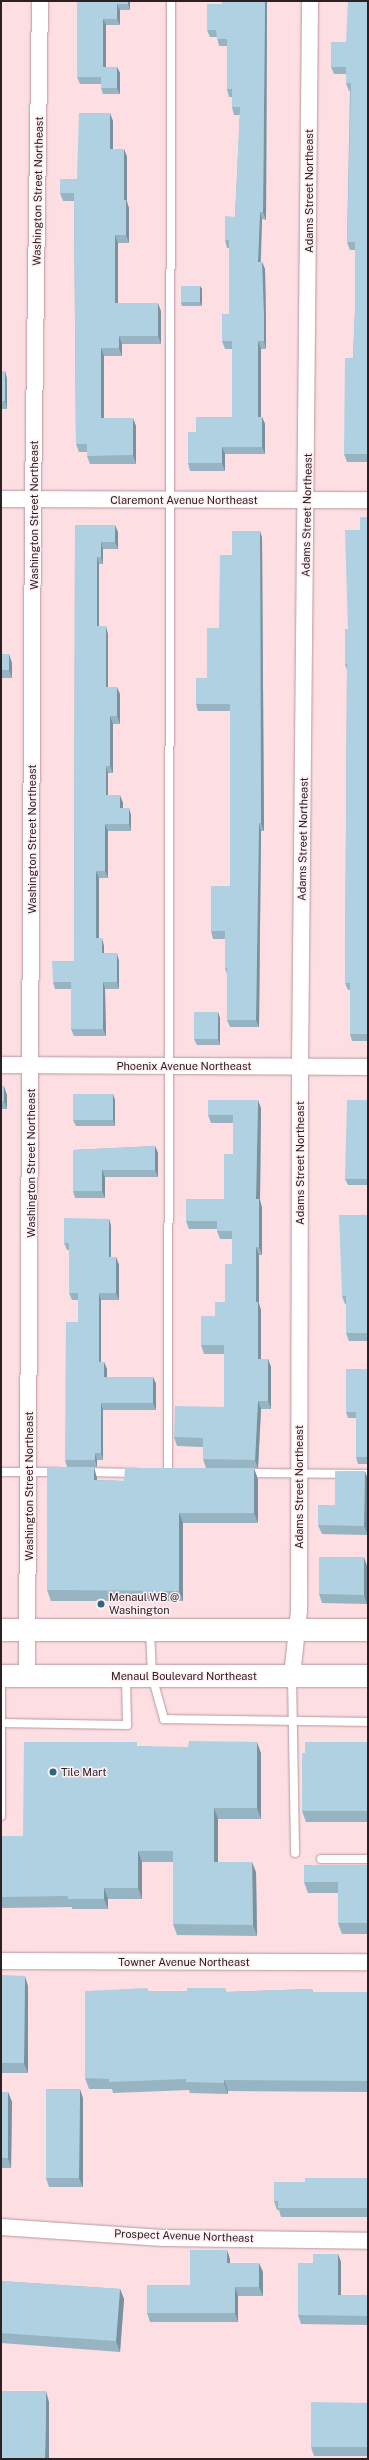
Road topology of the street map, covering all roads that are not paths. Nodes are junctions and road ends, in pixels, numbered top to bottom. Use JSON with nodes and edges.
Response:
{"nodes":[{"id":1,"x":40,"y":1,"type":"edge"},
{"id":2,"x":171,"y":1,"type":"edge"},
{"id":3,"x":310,"y":1,"type":"edge"},
{"id":4,"x":1,"y":499,"type":"edge"},
{"id":5,"x":33,"y":499,"type":"junction"},
{"id":6,"x":169,"y":500,"type":"junction"},
{"id":7,"x":307,"y":500,"type":"junction"},
{"id":8,"x":368,"y":500,"type":"edge"},
{"id":9,"x":1,"y":1065,"type":"edge"},
{"id":10,"x":32,"y":1065,"type":"junction"},
{"id":11,"x":169,"y":1066,"type":"junction"},
{"id":12,"x":300,"y":1067,"type":"junction"},
{"id":13,"x":368,"y":1067,"type":"edge"},
{"id":14,"x":1,"y":1472,"type":"edge"},
{"id":15,"x":30,"y":1472,"type":"junction"},
{"id":16,"x":145,"y":1473,"type":"edge"},
{"id":17,"x":168,"y":1473,"type":"edge"},
{"id":18,"x":238,"y":1473,"type":"edge"},
{"id":19,"x":299,"y":1474,"type":"junction"},
{"id":20,"x":368,"y":1474,"type":"edge"},
{"id":21,"x":1,"y":1630,"type":"edge"},
{"id":22,"x":28,"y":1630,"type":"junction"},
{"id":23,"x":150,"y":1630,"type":"junction"},
{"id":24,"x":299,"y":1630,"type":"junction"},
{"id":25,"x":368,"y":1630,"type":"edge"},
{"id":26,"x":1,"y":1676,"type":"edge"},
{"id":27,"x":27,"y":1676,"type":"junction"},
{"id":28,"x":126,"y":1676,"type":"junction"},
{"id":29,"x":152,"y":1676,"type":"junction"},
{"id":30,"x":292,"y":1676,"type":"junction"},
{"id":31,"x":368,"y":1676,"type":"edge"},
{"id":32,"x":1,"y":1680,"type":"edge"},
{"id":33,"x":291,"y":1721,"type":"junction"},
{"id":34,"x":368,"y":1722,"type":"edge"},
{"id":35,"x":1,"y":1723,"type":"edge"},
{"id":36,"x":1,"y":1816,"type":"edge"},
{"id":37,"x":295,"y":1853,"type":"dead end"},
{"id":38,"x":321,"y":1859,"type":"dead end"},
{"id":39,"x":368,"y":1859,"type":"edge"},
{"id":40,"x":1,"y":1961,"type":"edge"},
{"id":41,"x":368,"y":1962,"type":"edge"},
{"id":42,"x":1,"y":2227,"type":"edge"},
{"id":43,"x":368,"y":2240,"type":"edge"}],
"edges":[{"from":1,"to":5,"type":"street","name":"Washington Street Northeast"},
{"from":2,"to":6,"type":"lane"},
{"from":3,"to":7,"type":"street","name":"Adams Street Northeast"},
{"from":4,"to":5,"type":"street","name":"Claremont Avenue Northeast"},
{"from":5,"to":6,"type":"street","name":"Claremont Avenue Northeast"},
{"from":5,"to":10,"type":"street","name":"Washington Street Northeast"},
{"from":6,"to":7,"type":"street","name":"Claremont Avenue Northeast"},
{"from":6,"to":11,"type":"lane"},
{"from":7,"to":8,"type":"street","name":"Claremont Avenue Northeast"},
{"from":7,"to":12,"type":"street","name":"Adams Street Northeast"},
{"from":9,"to":10,"type":"street","name":"Phoenix Avenue Northeast"},
{"from":10,"to":11,"type":"street","name":"Phoenix Avenue Northeast"},
{"from":10,"to":15,"type":"street","name":"Washington Street Northeast"},
{"from":11,"to":12,"type":"street","name":"Phoenix Avenue Northeast"},
{"from":11,"to":17,"type":"lane"},
{"from":12,"to":13,"type":"street","name":"Phoenix Avenue Northeast"},
{"from":12,"to":19,"type":"street","name":"Adams Street Northeast"},
{"from":14,"to":15,"type":"lane"},
{"from":15,"to":16,"type":"lane"},
{"from":15,"to":22,"type":"street","name":"Washington Street Northeast"},
{"from":18,"to":19,"type":"lane"},
{"from":19,"to":20,"type":"lane"},
{"from":19,"to":24,"type":"street","name":"Adams Street Northeast"},
{"from":21,"to":22,"type":"main road"},
{"from":22,"to":23,"type":"main road"},
{"from":22,"to":27,"type":"street","name":"Washington Street Northeast"},
{"from":23,"to":24,"type":"main road"},
{"from":23,"to":29,"type":"lane"},
{"from":24,"to":25,"type":"main road"},
{"from":24,"to":30,"type":"street","name":"Adams Street Northeast"},
{"from":26,"to":27,"type":"main road","name":"Menaul Boulevard Northeast"},
{"from":27,"to":28,"type":"main road","name":"Menaul Boulevard Northeast"},
{"from":28,"to":29,"type":"main road","name":"Menaul Boulevard Northeast"},
{"from":28,"to":35,"type":"lane"},
{"from":29,"to":30,"type":"main road","name":"Menaul Boulevard Northeast"},
{"from":29,"to":33,"type":"lane"},
{"from":30,"to":31,"type":"main road","name":"Menaul Boulevard Northeast"},
{"from":30,"to":33,"type":"lane"},
{"from":32,"to":35,"type":"lane"},
{"from":33,"to":34,"type":"lane"},
{"from":33,"to":37,"type":"lane"},
{"from":35,"to":36,"type":"lane"},
{"from":38,"to":39,"type":"lane"},
{"from":40,"to":41,"type":"street","name":"Towner Avenue Northeast"},
{"from":42,"to":43,"type":"street","name":"Prospect Avenue Northeast"}]}
